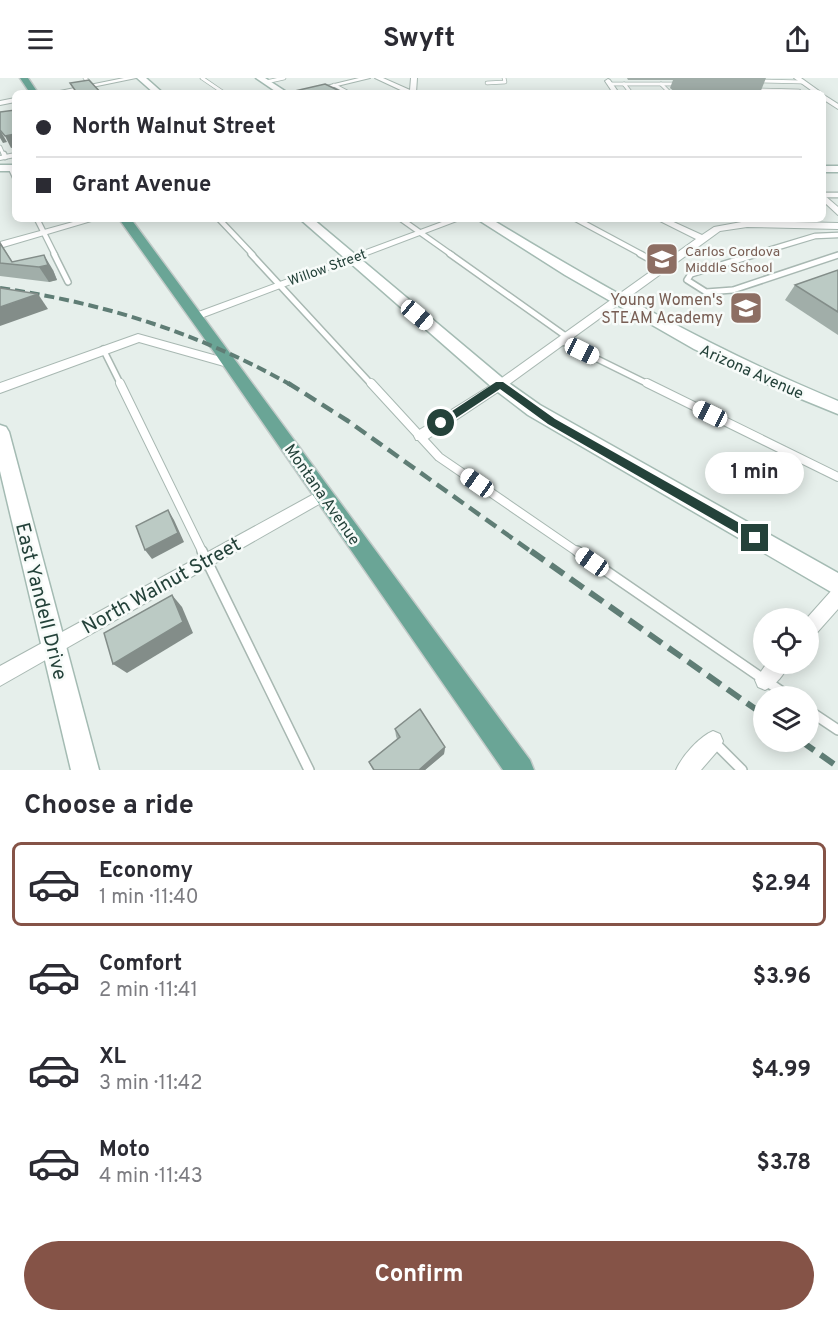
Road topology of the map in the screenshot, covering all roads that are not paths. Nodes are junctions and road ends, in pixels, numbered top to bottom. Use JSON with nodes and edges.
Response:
{"nodes":[{"id":1,"x":85,"y":78,"type":"edge"},
{"id":2,"x":133,"y":78,"type":"edge"},
{"id":3,"x":141,"y":78,"type":"edge"},
{"id":4,"x":202,"y":78,"type":"edge"},
{"id":5,"x":284,"y":78,"type":"edge"},
{"id":6,"x":367,"y":78,"type":"edge"},
{"id":7,"x":378,"y":78,"type":"edge"},
{"id":8,"x":504,"y":78,"type":"edge"},
{"id":9,"x":680,"y":78,"type":"edge"},
{"id":10,"x":263,"y":80,"type":"edge"},
{"id":11,"x":800,"y":80,"type":"edge"},
{"id":12,"x":608,"y":81,"type":"edge"},
{"id":13,"x":787,"y":82,"type":"junction"},
{"id":14,"x":488,"y":83,"type":"dead end"},
{"id":15,"x":624,"y":84,"type":"junction"},
{"id":16,"x":661,"y":84,"type":"junction"},
{"id":17,"x":334,"y":85,"type":"junction"},
{"id":18,"x":92,"y":86,"type":"junction"},
{"id":19,"x":70,"y":90,"type":"edge"},
{"id":20,"x":96,"y":90,"type":"edge"},
{"id":21,"x":155,"y":90,"type":"edge"},
{"id":22,"x":220,"y":90,"type":"edge"},
{"id":23,"x":279,"y":90,"type":"edge"},
{"id":24,"x":313,"y":90,"type":"edge"},
{"id":25,"x":343,"y":90,"type":"edge"},
{"id":26,"x":405,"y":90,"type":"edge"},
{"id":27,"x":629,"y":90,"type":"edge"},
{"id":28,"x":667,"y":90,"type":"edge"},
{"id":29,"x":761,"y":90,"type":"edge"},
{"id":30,"x":798,"y":90,"type":"edge"},
{"id":31,"x":815,"y":90,"type":"edge"},
{"id":32,"x":0,"y":147,"type":"edge"},
{"id":33,"x":3,"y":158,"type":"edge"},
{"id":34,"x":826,"y":198,"type":"edge"},
{"id":35,"x":838,"y":212,"type":"edge"},
{"id":36,"x":38,"y":222,"type":"edge"},
{"id":37,"x":81,"y":222,"type":"edge"},
{"id":38,"x":127,"y":222,"type":"edge"},
{"id":39,"x":222,"y":222,"type":"edge"},
{"id":40,"x":309,"y":222,"type":"edge"},
{"id":41,"x":405,"y":222,"type":"edge"},
{"id":42,"x":450,"y":222,"type":"edge"},
{"id":43,"x":488,"y":222,"type":"edge"},
{"id":44,"x":582,"y":222,"type":"edge"},
{"id":45,"x":666,"y":222,"type":"edge"},
{"id":46,"x":838,"y":226,"type":"edge"},
{"id":47,"x":44,"y":233,"type":"junction"},
{"id":48,"x":420,"y":233,"type":"junction"},
{"id":49,"x":838,"y":236,"type":"edge"},
{"id":50,"x":702,"y":239,"type":"junction"},
{"id":51,"x":0,"y":245,"type":"edge"},
{"id":52,"x":838,"y":255,"type":"edge"},
{"id":53,"x":351,"y":259,"type":"junction"},
{"id":54,"x":664,"y":267,"type":"junction"},
{"id":55,"x":68,"y":282,"type":"dead end"},
{"id":56,"x":281,"y":285,"type":"junction"},
{"id":57,"x":616,"y":301,"type":"junction"},
{"id":58,"x":197,"y":316,"type":"junction"},
{"id":59,"x":564,"y":339,"type":"junction"},
{"id":60,"x":103,"y":349,"type":"junction"},
{"id":61,"x":231,"y":364,"type":"junction"},
{"id":62,"x":500,"y":385,"type":"junction"},
{"id":63,"x":0,"y":388,"type":"edge"},
{"id":64,"x":838,"y":408,"type":"edge"},
{"id":65,"x":0,"y":432,"type":"edge"},
{"id":66,"x":421,"y":436,"type":"junction"},
{"id":67,"x":838,"y":477,"type":"edge"},
{"id":68,"x":323,"y":495,"type":"junction"},
{"id":69,"x":206,"y":560,"type":"junction"},
{"id":70,"x":838,"y":585,"type":"edge"},
{"id":71,"x":838,"y":596,"type":"edge"},
{"id":72,"x":819,"y":618,"type":"edge"},
{"id":73,"x":53,"y":646,"type":"junction"},
{"id":74,"x":770,"y":674,"type":"edge"},
{"id":75,"x":0,"y":676,"type":"edge"},
{"id":76,"x":765,"y":680,"type":"junction"},
{"id":77,"x":774,"y":686,"type":"edge"},
{"id":78,"x":819,"y":717,"type":"edge"},
{"id":79,"x":838,"y":730,"type":"edge"},
{"id":80,"x":713,"y":741,"type":"joint"},
{"id":81,"x":85,"y":770,"type":"edge"},
{"id":82,"x":309,"y":770,"type":"edge"},
{"id":83,"x":520,"y":770,"type":"edge"},
{"id":84,"x":687,"y":770,"type":"edge"},
{"id":85,"x":742,"y":770,"type":"edge"}],
"edges":[{"from":1,"to":18,"type":"lane"},
{"from":2,"to":18,"type":"street"},
{"from":3,"to":21,"type":"main road"},
{"from":4,"to":22,"type":"lane"},
{"from":5,"to":10,"type":"lane"},
{"from":6,"to":17,"type":"street"},
{"from":7,"to":26,"type":"street"},
{"from":8,"to":14,"type":"lane"},
{"from":9,"to":16,"type":"lane"},
{"from":10,"to":23,"type":"main road"},
{"from":11,"to":13,"type":"lane"},
{"from":11,"to":31,"type":"street"},
{"from":12,"to":15,"type":"lane"},
{"from":13,"to":29,"type":"lane"},
{"from":13,"to":30,"type":"lane"},
{"from":15,"to":16,"type":"lane"},
{"from":15,"to":27,"type":"lane"},
{"from":16,"to":28,"type":"lane"},
{"from":17,"to":24,"type":"street"},
{"from":17,"to":25,"type":"lane"},
{"from":18,"to":19,"type":"street"},
{"from":18,"to":20,"type":"lane"},
{"from":32,"to":33,"type":"lane"},
{"from":34,"to":35,"type":"street"},
{"from":36,"to":47,"type":"lane"},
{"from":37,"to":47,"type":"street"},
{"from":38,"to":58,"type":"main road","name":"Montana Avenue"},
{"from":39,"to":56,"type":"lane"},
{"from":40,"to":53,"type":"main road"},
{"from":41,"to":48,"type":"lane"},
{"from":42,"to":48,"type":"street","name":"Willow Street"},
{"from":43,"to":57,"type":"main road","name":"Arizona Avenue"},
{"from":44,"to":54,"type":"lane"},
{"from":45,"to":50,"type":"street"},
{"from":46,"to":50,"type":"street"},
{"from":47,"to":51,"type":"street"},
{"from":47,"to":55,"type":"lane"},
{"from":48,"to":53,"type":"street","name":"Willow Street"},
{"from":48,"to":59,"type":"lane"},
{"from":49,"to":52,"type":"lane"},
{"from":50,"to":54,"type":"street"},
{"from":53,"to":56,"type":"street","name":"Willow Street"},
{"from":53,"to":62,"type":"main road"},
{"from":54,"to":57,"type":"street"},
{"from":56,"to":58,"type":"street","name":"Willow Street"},
{"from":56,"to":66,"type":"lane"},
{"from":57,"to":59,"type":"street"},
{"from":57,"to":64,"type":"main road","name":"Arizona Avenue"},
{"from":58,"to":61,"type":"main road","name":"Montana Avenue"},
{"from":59,"to":62,"type":"street"},
{"from":59,"to":67,"type":"lane"},
{"from":60,"to":61,"type":"street"},
{"from":60,"to":63,"type":"street"},
{"from":60,"to":69,"type":"lane"},
{"from":61,"to":68,"type":"main road","name":"Montana Avenue"},
{"from":62,"to":66,"type":"street"},
{"from":62,"to":70,"type":"main road"},
{"from":65,"to":73,"type":"main road","name":"East Yandell Drive"},
{"from":66,"to":76,"type":"lane"},
{"from":68,"to":69,"type":"street","name":"North Walnut Street"},
{"from":68,"to":83,"type":"main road","name":"Montana Avenue"},
{"from":69,"to":73,"type":"street","name":"North Walnut Street"},
{"from":69,"to":82,"type":"lane"},
{"from":71,"to":72,"type":"street"},
{"from":73,"to":75,"type":"street","name":"North Walnut Street"},
{"from":73,"to":81,"type":"main road","name":"East Yandell Drive"},
{"from":74,"to":76,"type":"street"},
{"from":76,"to":77,"type":"lane"},
{"from":78,"to":79,"type":"lane"},
{"from":80,"to":84,"type":"street"},
{"from":80,"to":85,"type":"lane"}]}
